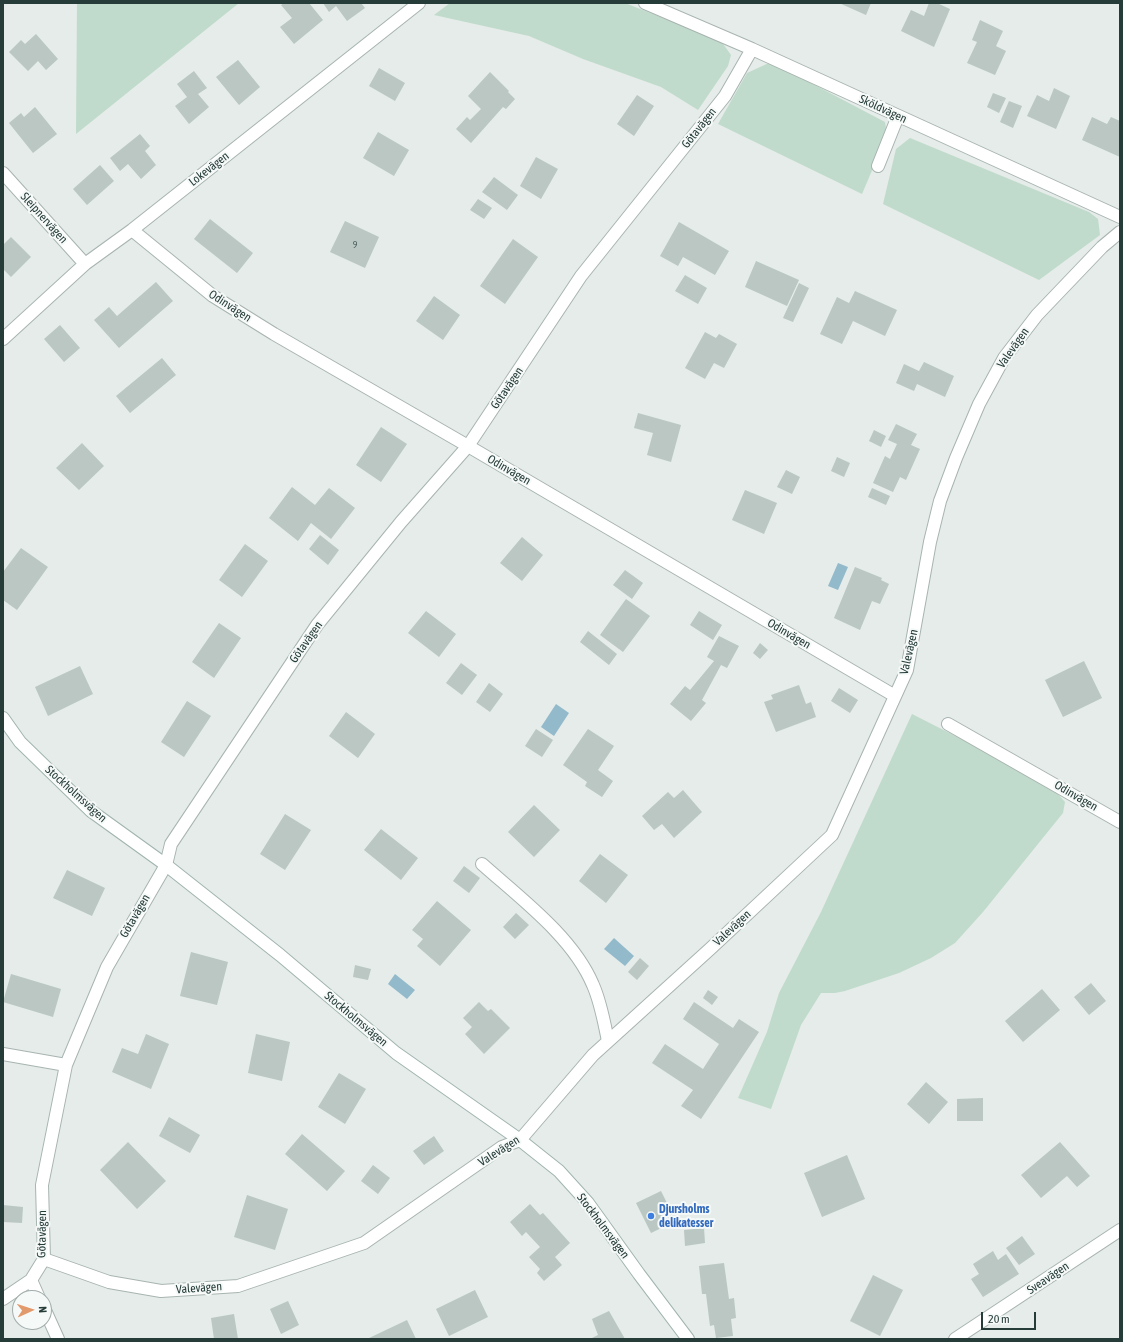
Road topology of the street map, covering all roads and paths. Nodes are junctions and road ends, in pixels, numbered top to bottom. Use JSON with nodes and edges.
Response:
{"nodes":[{"id":1,"x":419,"y":3,"type":"edge"},
{"id":2,"x":645,"y":3,"type":"edge"},
{"id":3,"x":752,"y":48,"type":"junction"},
{"id":4,"x":898,"y":116,"type":"junction"},
{"id":5,"x":878,"y":166,"type":"dead end"},
{"id":6,"x":3,"y":173,"type":"edge"},
{"id":7,"x":1120,"y":217,"type":"edge"},
{"id":8,"x":132,"y":230,"type":"junction"},
{"id":9,"x":1120,"y":232,"type":"edge"},
{"id":10,"x":85,"y":264,"type":"junction"},
{"id":11,"x":3,"y":339,"type":"edge"},
{"id":12,"x":468,"y":446,"type":"junction"},
{"id":13,"x":896,"y":696,"type":"junction"},
{"id":14,"x":3,"y":718,"type":"edge"},
{"id":15,"x":948,"y":724,"type":"dead end"},
{"id":16,"x":1120,"y":822,"type":"edge"},
{"id":17,"x":166,"y":864,"type":"junction"},
{"id":18,"x":482,"y":864,"type":"dead end"},
{"id":19,"x":608,"y":1041,"type":"junction"},
{"id":20,"x":3,"y":1054,"type":"edge"},
{"id":21,"x":66,"y":1065,"type":"junction"},
{"id":22,"x":520,"y":1140,"type":"junction"},
{"id":23,"x":1120,"y":1230,"type":"edge"},
{"id":24,"x":44,"y":1259,"type":"junction"},
{"id":25,"x":31,"y":1280,"type":"junction"},
{"id":26,"x":35,"y":1290,"type":"edge"},
{"id":27,"x":3,"y":1299,"type":"edge"},
{"id":28,"x":52,"y":1326,"type":"edge"},
{"id":29,"x":58,"y":1339,"type":"edge"},
{"id":30,"x":688,"y":1339,"type":"edge"},
{"id":31,"x":955,"y":1339,"type":"edge"}],
"edges":[{"from":1,"to":8,"type":"street","name":"Lokevägen"},
{"from":2,"to":3,"type":"street","name":"Sköldvägen"},
{"from":3,"to":4,"type":"street","name":"Sköldvägen"},
{"from":3,"to":12,"type":"street","name":"Götavägen"},
{"from":4,"to":5,"type":"street"},
{"from":4,"to":7,"type":"street","name":"Sköldvägen"},
{"from":6,"to":10,"type":"street","name":"Sleipnervägen"},
{"from":8,"to":10,"type":"street","name":"Lokevägen"},
{"from":8,"to":12,"type":"street","name":"Odinvägen"},
{"from":9,"to":13,"type":"street","name":"Valevägen"},
{"from":10,"to":11,"type":"street","name":"Lokevägen"},
{"from":12,"to":13,"type":"street","name":"Odinvägen"},
{"from":12,"to":17,"type":"street","name":"Götavägen"},
{"from":13,"to":19,"type":"street","name":"Valevägen"},
{"from":14,"to":17,"type":"street","name":"Stockholmsvägen"},
{"from":15,"to":16,"type":"street","name":"Odinvägen"},
{"from":17,"to":21,"type":"street","name":"Götavägen"},
{"from":17,"to":22,"type":"street","name":"Stockholmsvägen"},
{"from":18,"to":19,"type":"street"},
{"from":19,"to":22,"type":"street","name":"Valevägen"},
{"from":20,"to":21,"type":"street"},
{"from":21,"to":24,"type":"street","name":"Götavägen"},
{"from":22,"to":24,"type":"street","name":"Valevägen"},
{"from":22,"to":30,"type":"street","name":"Stockholmsvägen"},
{"from":23,"to":31,"type":"street","name":"Sveavägen"},
{"from":24,"to":25,"type":"street","name":"Götavägen"},
{"from":25,"to":26,"type":"street"},
{"from":25,"to":27,"type":"street","name":"Götavägen"},
{"from":28,"to":29,"type":"street"}]}
